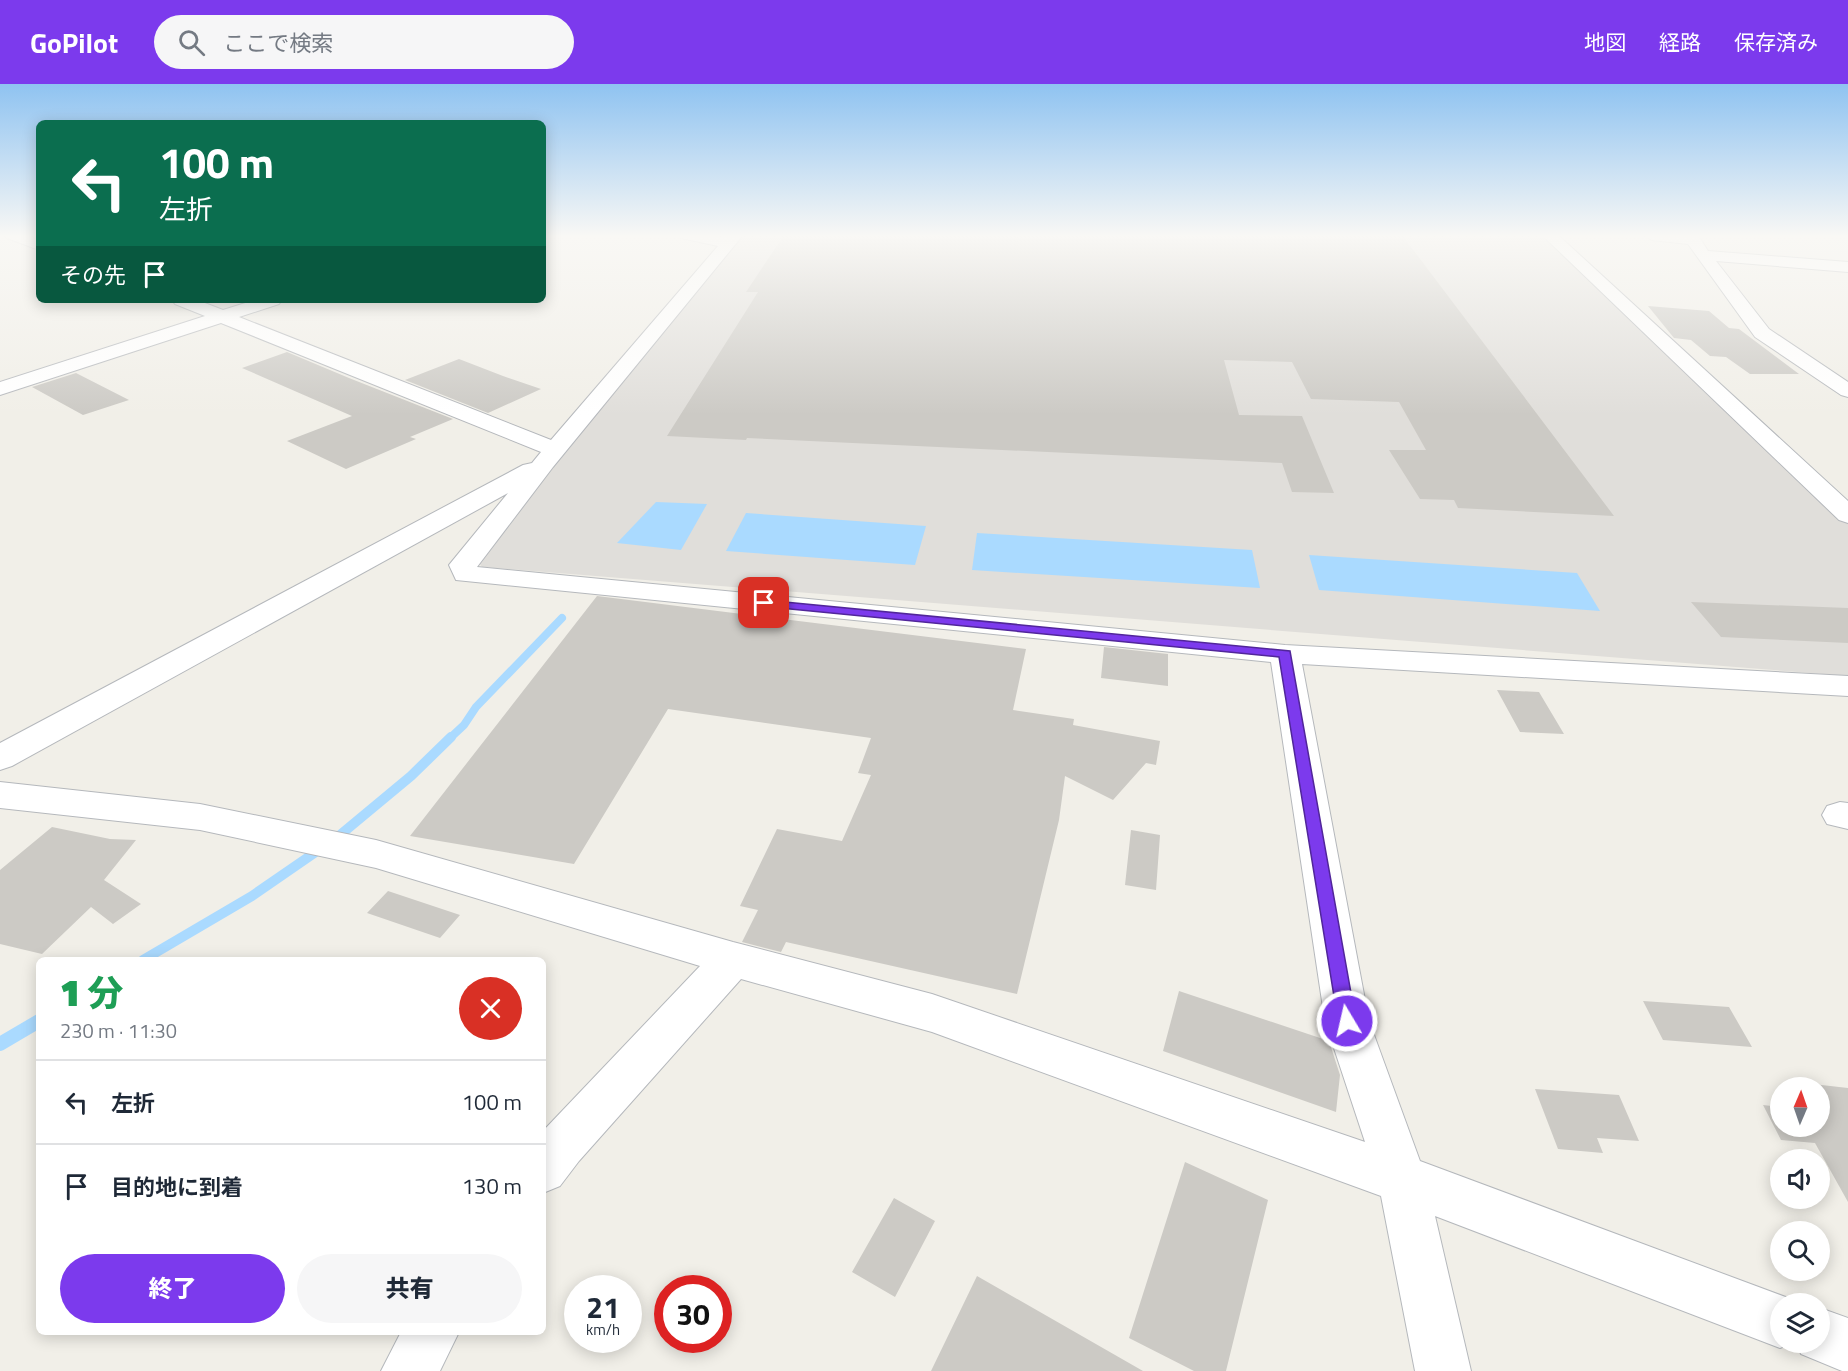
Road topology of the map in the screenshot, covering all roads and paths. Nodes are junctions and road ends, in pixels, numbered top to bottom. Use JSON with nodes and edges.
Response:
{"nodes":[{"id":1,"x":684,"y":295,"type":"edge"},
{"id":2,"x":1613,"y":295,"type":"edge"},
{"id":3,"x":1734,"y":295,"type":"edge"},
{"id":4,"x":189,"y":303,"type":"edge"},
{"id":5,"x":264,"y":303,"type":"edge"},
{"id":6,"x":224,"y":316,"type":"junction"},
{"id":7,"x":0,"y":389,"type":"edge"},
{"id":8,"x":1848,"y":391,"type":"edge"},
{"id":9,"x":551,"y":456,"type":"junction"},
{"id":10,"x":1814,"y":483,"type":"junction"},
{"id":11,"x":1848,"y":496,"type":"edge"},
{"id":12,"x":1848,"y":515,"type":"edge"},
{"id":13,"x":1285,"y":654,"type":"junction"},
{"id":14,"x":1848,"y":686,"type":"edge"},
{"id":15,"x":0,"y":758,"type":"edge"},
{"id":16,"x":0,"y":795,"type":"edge"},
{"id":17,"x":49,"y":799,"type":"junction"},
{"id":18,"x":0,"y":811,"type":"edge"},
{"id":19,"x":733,"y":959,"type":"junction"},
{"id":20,"x":546,"y":1165,"type":"edge"},
{"id":21,"x":1402,"y":1179,"type":"junction"},
{"id":22,"x":1770,"y":1317,"type":"edge"},
{"id":23,"x":430,"y":1335,"type":"edge"},
{"id":24,"x":1830,"y":1339,"type":"edge"},
{"id":25,"x":1848,"y":1346,"type":"edge"},
{"id":26,"x":409,"y":1371,"type":"edge"},
{"id":27,"x":1443,"y":1371,"type":"edge"}],
"edges":[{"from":1,"to":9,"type":"street"},
{"from":2,"to":10,"type":"street"},
{"from":3,"to":8,"type":"street"},
{"from":4,"to":6,"type":"street"},
{"from":5,"to":6,"type":"street"},
{"from":6,"to":7,"type":"street"},
{"from":6,"to":9,"type":"street"},
{"from":9,"to":13,"type":"street"},
{"from":9,"to":15,"type":"street"},
{"from":10,"to":11,"type":"street"},
{"from":10,"to":12,"type":"street"},
{"from":13,"to":14,"type":"street"},
{"from":13,"to":21,"type":"street"},
{"from":16,"to":17,"type":"street"},
{"from":17,"to":18,"type":"street"},
{"from":17,"to":19,"type":"street"},
{"from":19,"to":20,"type":"street"},
{"from":19,"to":21,"type":"street"},
{"from":21,"to":22,"type":"street"},
{"from":21,"to":27,"type":"street"},
{"from":23,"to":26,"type":"street"},
{"from":24,"to":25,"type":"street"}]}
